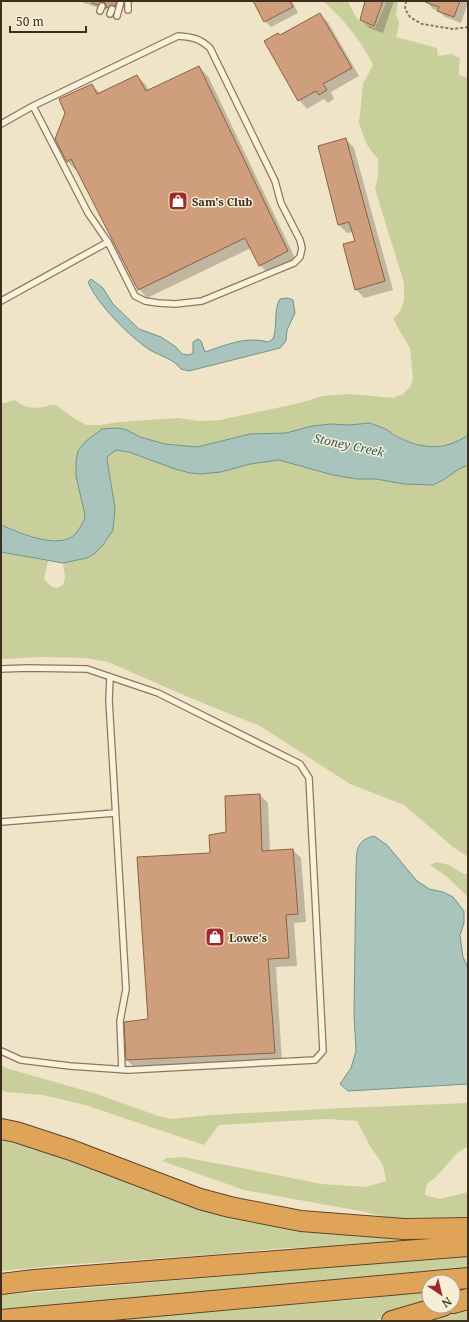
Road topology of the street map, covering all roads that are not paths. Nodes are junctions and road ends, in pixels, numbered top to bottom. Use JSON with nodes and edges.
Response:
{"nodes":[{"id":1,"x":122,"y":1,"type":"edge"},
{"id":2,"x":128,"y":1,"type":"edge"},
{"id":3,"x":128,"y":10,"type":"dead end"},
{"id":4,"x":117,"y":16,"type":"dead end"},
{"id":5,"x":33,"y":106,"type":"junction"},
{"id":6,"x":1,"y":124,"type":"edge"},
{"id":7,"x":108,"y":242,"type":"junction"},
{"id":8,"x":1,"y":301,"type":"edge"},
{"id":9,"x":1,"y":669,"type":"edge"},
{"id":10,"x":110,"y":677,"type":"junction"},
{"id":11,"x":115,"y":813,"type":"junction"},
{"id":12,"x":1,"y":822,"type":"edge"},
{"id":13,"x":1,"y":1051,"type":"edge"},
{"id":14,"x":122,"y":1070,"type":"junction"},
{"id":15,"x":1,"y":1128,"type":"edge"},
{"id":16,"x":468,"y":1228,"type":"edge"},
{"id":17,"x":468,"y":1246,"type":"edge"},
{"id":18,"x":468,"y":1278,"type":"edge"},
{"id":19,"x":1,"y":1284,"type":"edge"},
{"id":20,"x":421,"y":1312,"type":"edge"},
{"id":21,"x":1,"y":1320,"type":"edge"},
{"id":22,"x":392,"y":1321,"type":"edge"}],
"edges":[{"from":1,"to":4,"type":"lane"},
{"from":2,"to":3,"type":"lane"},
{"from":5,"to":6,"type":"lane"},
{"from":5,"to":7,"type":"lane"},
{"from":5,"to":7,"type":"lane"},
{"from":7,"to":8,"type":"lane"},
{"from":9,"to":10,"type":"lane"},
{"from":10,"to":11,"type":"lane"},
{"from":10,"to":14,"type":"lane"},
{"from":11,"to":12,"type":"lane"},
{"from":11,"to":14,"type":"lane"},
{"from":13,"to":14,"type":"lane"},
{"from":15,"to":16,"type":"highway"},
{"from":17,"to":19,"type":"highway"},
{"from":18,"to":21,"type":"highway"},
{"from":20,"to":22,"type":"highway"}]}
